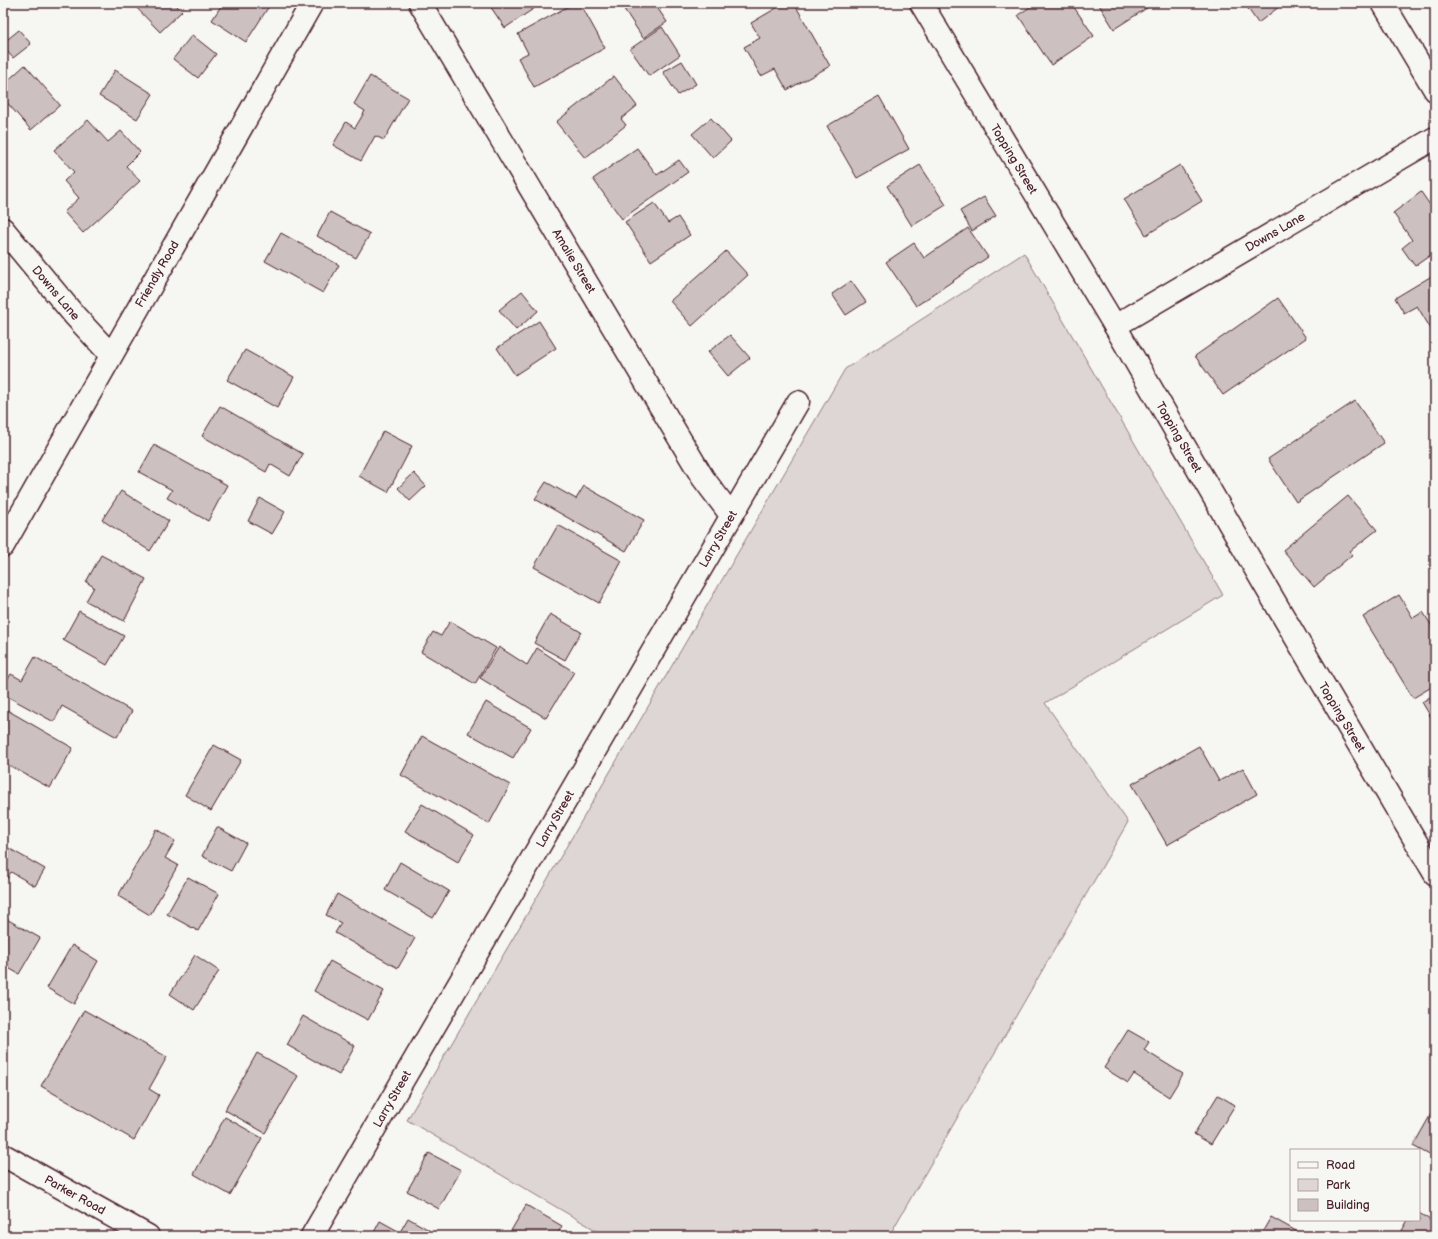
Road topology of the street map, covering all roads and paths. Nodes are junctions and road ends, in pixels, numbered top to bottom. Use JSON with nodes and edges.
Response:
{"nodes":[{"id":1,"x":312,"y":3,"type":"edge"},
{"id":2,"x":420,"y":3,"type":"edge"},
{"id":3,"x":921,"y":3,"type":"edge"},
{"id":4,"x":1383,"y":3,"type":"edge"},
{"id":5,"x":1435,"y":90,"type":"edge"},
{"id":6,"x":1435,"y":138,"type":"edge"},
{"id":7,"x":3,"y":229,"type":"edge"},
{"id":8,"x":1115,"y":326,"type":"junction"},
{"id":9,"x":111,"y":355,"type":"junction"},
{"id":10,"x":798,"y":402,"type":"dead end"},
{"id":11,"x":732,"y":515,"type":"junction"},
{"id":12,"x":3,"y":546,"type":"edge"},
{"id":13,"x":1435,"y":874,"type":"edge"},
{"id":14,"x":3,"y":1155,"type":"edge"},
{"id":15,"x":148,"y":1236,"type":"edge"},
{"id":16,"x":312,"y":1236,"type":"edge"}],
"edges":[{"from":1,"to":9,"type":"street","name":"Friendly Road"},
{"from":2,"to":11,"type":"street","name":"Amalie Street"},
{"from":3,"to":8,"type":"street","name":"Topping Street"},
{"from":4,"to":5,"type":"street"},
{"from":6,"to":8,"type":"street","name":"Downs Lane"},
{"from":7,"to":9,"type":"street","name":"Downs Lane"},
{"from":8,"to":13,"type":"street","name":"Topping Street"},
{"from":9,"to":12,"type":"street","name":"Friendly Road"},
{"from":10,"to":11,"type":"street","name":"Larry Street"},
{"from":11,"to":16,"type":"street","name":"Larry Street"},
{"from":14,"to":15,"type":"street","name":"Parker Road"}]}
